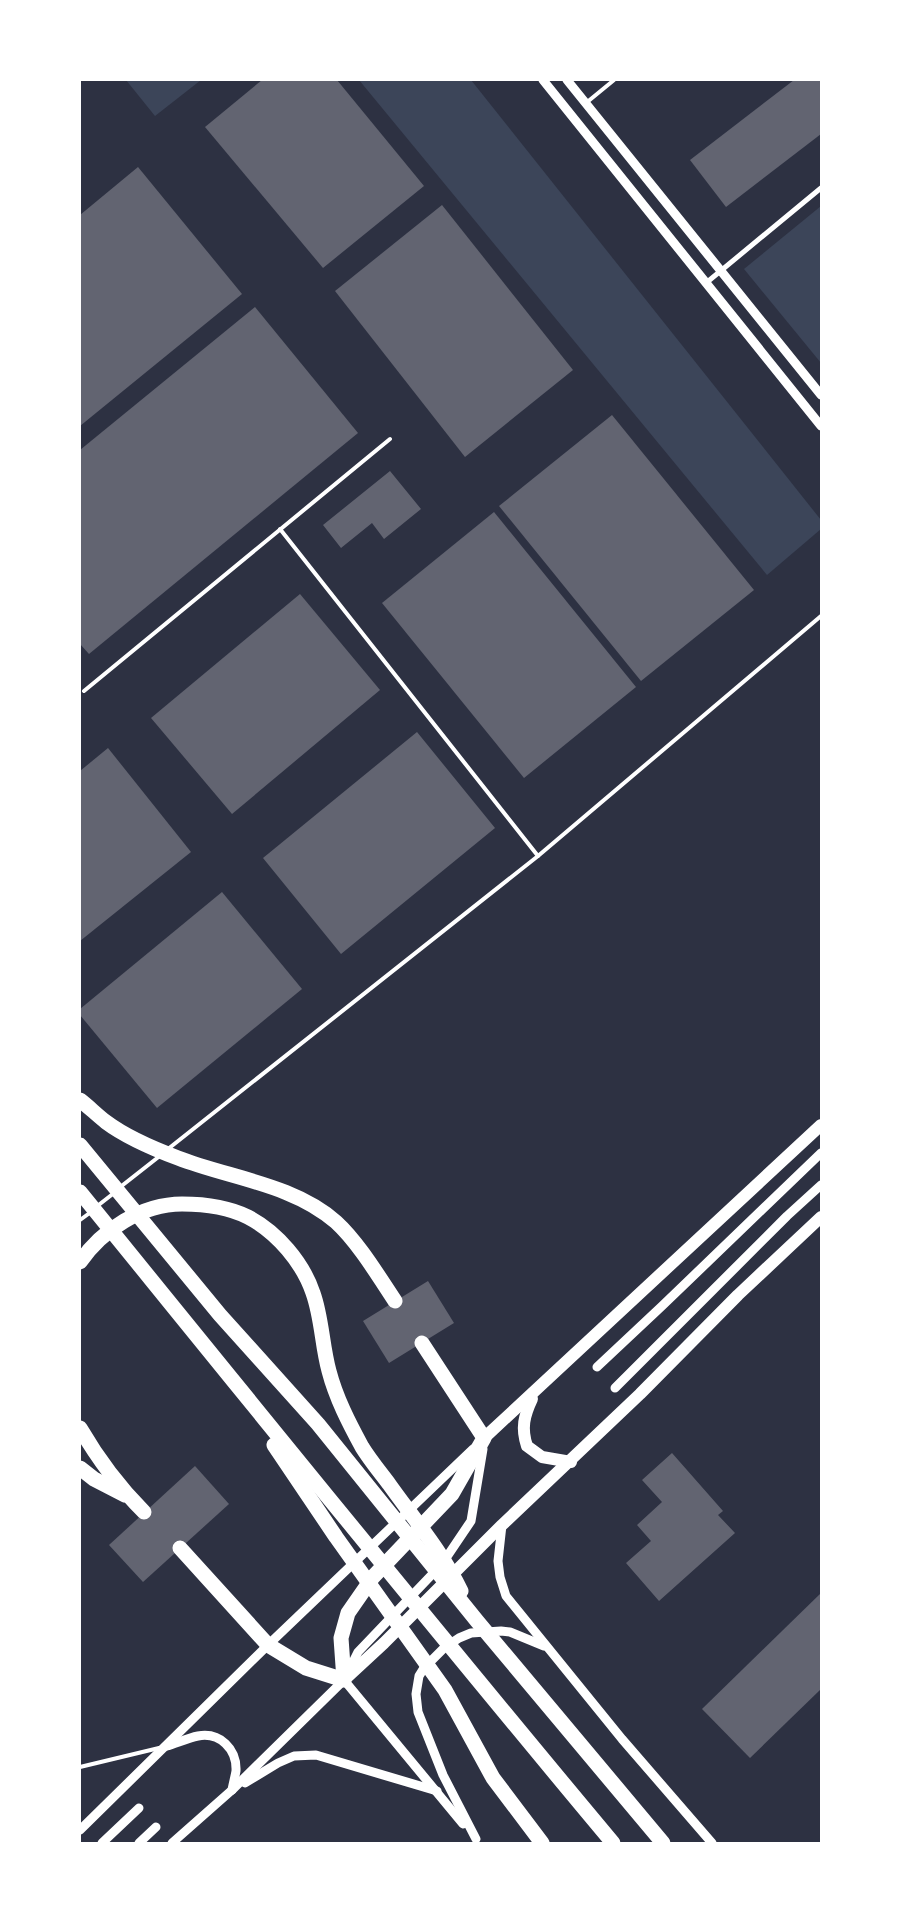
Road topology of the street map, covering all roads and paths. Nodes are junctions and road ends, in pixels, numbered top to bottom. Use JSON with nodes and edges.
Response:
{"nodes":[{"id":1,"x":543,"y":80,"type":"edge"},
{"id":2,"x":567,"y":80,"type":"edge"},
{"id":3,"x":614,"y":80,"type":"edge"},
{"id":4,"x":586,"y":103,"type":"junction"},
{"id":5,"x":821,"y":188,"type":"edge"},
{"id":6,"x":720,"y":272,"type":"junction"},
{"id":7,"x":706,"y":283,"type":"junction"},
{"id":8,"x":821,"y":395,"type":"edge"},
{"id":9,"x":821,"y":426,"type":"edge"},
{"id":10,"x":390,"y":438,"type":"dead end"},
{"id":11,"x":280,"y":529,"type":"junction"},
{"id":12,"x":821,"y":616,"type":"edge"},
{"id":13,"x":84,"y":691,"type":"dead end"},
{"id":14,"x":538,"y":856,"type":"junction"},
{"id":15,"x":80,"y":1100,"type":"edge"},
{"id":16,"x":821,"y":1125,"type":"edge"},
{"id":17,"x":80,"y":1145,"type":"edge"},
{"id":18,"x":821,"y":1153,"type":"edge"},
{"id":19,"x":821,"y":1185,"type":"edge"},
{"id":20,"x":80,"y":1192,"type":"edge"},
{"id":21,"x":821,"y":1216,"type":"edge"},
{"id":22,"x":80,"y":1220,"type":"edge"},
{"id":23,"x":80,"y":1262,"type":"edge"},
{"id":24,"x":395,"y":1302,"type":"dead end"},
{"id":25,"x":422,"y":1343,"type":"dead end"},
{"id":26,"x":596,"y":1367,"type":"dead end"},
{"id":27,"x":223,"y":1369,"type":"junction"},
{"id":28,"x":615,"y":1388,"type":"dead end"},
{"id":29,"x":535,"y":1392,"type":"junction"},
{"id":30,"x":80,"y":1428,"type":"edge"},
{"id":31,"x":484,"y":1438,"type":"junction"},
{"id":32,"x":571,"y":1462,"type":"junction"},
{"id":33,"x":80,"y":1468,"type":"edge"},
{"id":34,"x":130,"y":1498,"type":"junction"},
{"id":35,"x":144,"y":1512,"type":"dead end"},
{"id":36,"x":502,"y":1525,"type":"junction"},
{"id":37,"x":180,"y":1548,"type":"dead end"},
{"id":38,"x":477,"y":1621,"type":"junction"},
{"id":39,"x":268,"y":1645,"type":"junction"},
{"id":40,"x":546,"y":1647,"type":"junction"},
{"id":41,"x":344,"y":1680,"type":"junction"},
{"id":42,"x":166,"y":1746,"type":"junction"},
{"id":43,"x":80,"y":1767,"type":"edge"},
{"id":44,"x":232,"y":1790,"type":"junction"},
{"id":45,"x":437,"y":1791,"type":"junction"},
{"id":46,"x":139,"y":1808,"type":"dead end"},
{"id":47,"x":156,"y":1828,"type":"dead end"},
{"id":48,"x":80,"y":1830,"type":"edge"},
{"id":49,"x":477,"y":1841,"type":"edge"},
{"id":50,"x":102,"y":1843,"type":"edge"},
{"id":51,"x":139,"y":1843,"type":"edge"},
{"id":52,"x":172,"y":1843,"type":"edge"},
{"id":53,"x":542,"y":1843,"type":"edge"},
{"id":54,"x":613,"y":1843,"type":"edge"},
{"id":55,"x":663,"y":1843,"type":"edge"},
{"id":56,"x":712,"y":1843,"type":"edge"}],
"edges":[{"from":1,"to":7,"type":"street"},
{"from":2,"to":4,"type":"street"},
{"from":3,"to":4,"type":"lane"},
{"from":4,"to":6,"type":"street"},
{"from":5,"to":6,"type":"street"},
{"from":6,"to":7,"type":"street"},
{"from":6,"to":8,"type":"street"},
{"from":7,"to":9,"type":"street"},
{"from":10,"to":11,"type":"lane"},
{"from":11,"to":13,"type":"lane"},
{"from":11,"to":14,"type":"lane"},
{"from":12,"to":14,"type":"lane"},
{"from":14,"to":22,"type":"lane"},
{"from":15,"to":24,"type":"highway"},
{"from":16,"to":29,"type":"main road"},
{"from":17,"to":38,"type":"highway"},
{"from":18,"to":26,"type":"street"},
{"from":19,"to":28,"type":"street"},
{"from":20,"to":27,"type":"highway"},
{"from":21,"to":32,"type":"main road"},
{"from":23,"to":38,"type":"highway"},
{"from":25,"to":31,"type":"highway"},
{"from":27,"to":53,"type":"highway"},
{"from":27,"to":54,"type":"highway"},
{"from":29,"to":31,"type":"main road"},
{"from":29,"to":32,"type":"main road"},
{"from":30,"to":34,"type":"highway"},
{"from":31,"to":39,"type":"street"},
{"from":31,"to":41,"type":"street"},
{"from":31,"to":41,"type":"highway"},
{"from":32,"to":36,"type":"main road"},
{"from":33,"to":34,"type":"highway"},
{"from":34,"to":35,"type":"highway"},
{"from":36,"to":40,"type":"street"},
{"from":36,"to":41,"type":"main road"},
{"from":37,"to":39,"type":"highway"},
{"from":38,"to":55,"type":"highway"},
{"from":39,"to":41,"type":"highway"},
{"from":39,"to":42,"type":"street"},
{"from":40,"to":49,"type":"street"},
{"from":40,"to":56,"type":"street"},
{"from":41,"to":44,"type":"street"},
{"from":41,"to":45,"type":"street"},
{"from":42,"to":43,"type":"lane"},
{"from":42,"to":44,"type":"street"},
{"from":42,"to":48,"type":"street"},
{"from":44,"to":45,"type":"street"},
{"from":44,"to":52,"type":"street"},
{"from":45,"to":49,"type":"street"},
{"from":46,"to":50,"type":"street"},
{"from":47,"to":51,"type":"street"}]}
